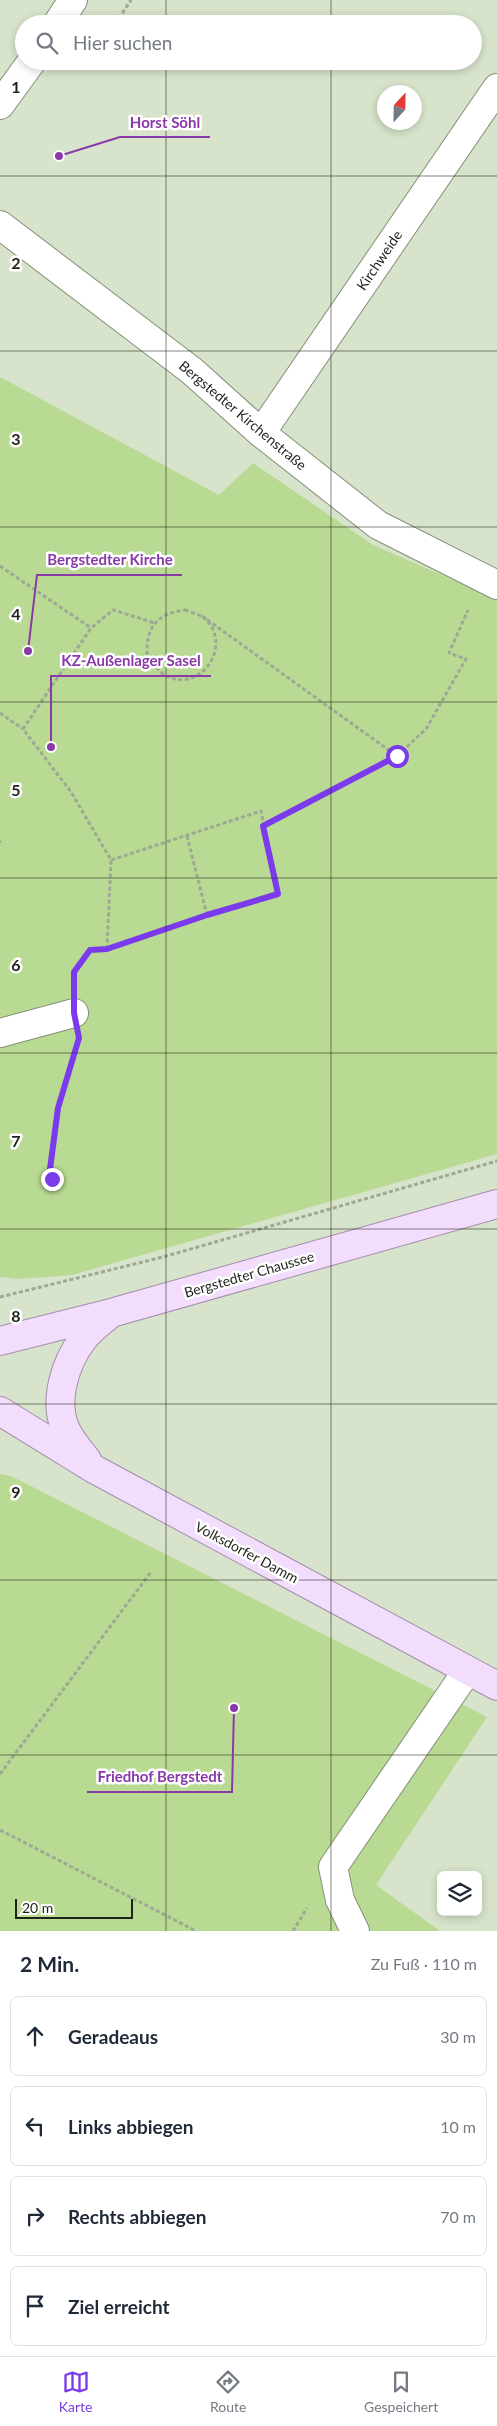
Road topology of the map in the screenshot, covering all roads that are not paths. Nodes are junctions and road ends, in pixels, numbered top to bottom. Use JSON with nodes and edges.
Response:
{"nodes":[{"id":1,"x":73,"y":0,"type":"edge"},
{"id":2,"x":63,"y":15,"type":"edge"},
{"id":3,"x":25,"y":70,"type":"edge"},
{"id":4,"x":497,"y":88,"type":"edge"},
{"id":5,"x":0,"y":105,"type":"edge"},
{"id":6,"x":0,"y":225,"type":"edge"},
{"id":7,"x":261,"y":433,"type":"junction"},
{"id":8,"x":489,"y":582,"type":"edge"},
{"id":9,"x":74,"y":1013,"type":"road end"},
{"id":10,"x":0,"y":1033,"type":"edge"},
{"id":11,"x":497,"y":1204,"type":"edge"},
{"id":12,"x":111,"y":1313,"type":"junction"},
{"id":13,"x":0,"y":1341,"type":"edge"},
{"id":14,"x":0,"y":1411,"type":"edge"},
{"id":15,"x":94,"y":1469,"type":"junction"},
{"id":16,"x":467,"y":1671,"type":"junction"},
{"id":17,"x":497,"y":1686,"type":"edge"},
{"id":18,"x":355,"y":1931,"type":"edge"}],
"edges":[{"from":1,"to":2,"type":"street"},
{"from":3,"to":5,"type":"street"},
{"from":4,"to":7,"type":"street","name":"Kirchweide"},
{"from":6,"to":7,"type":"street","name":"Bergstedter Kirchenstraße"},
{"from":7,"to":8,"type":"street","name":"Bergstedter Kirchenstraße"},
{"from":9,"to":10,"type":"street"},
{"from":11,"to":12,"type":"main road","name":"Bergstedter Chaussee"},
{"from":12,"to":13,"type":"main road","name":"Bergstedter Chaussee"},
{"from":12,"to":15,"type":"main road"},
{"from":14,"to":15,"type":"main road","name":"Volksdorfer Damm"},
{"from":15,"to":16,"type":"main road","name":"Volksdorfer Damm"},
{"from":16,"to":17,"type":"main road","name":"Volksdorfer Damm"},
{"from":16,"to":18,"type":"street"}]}
